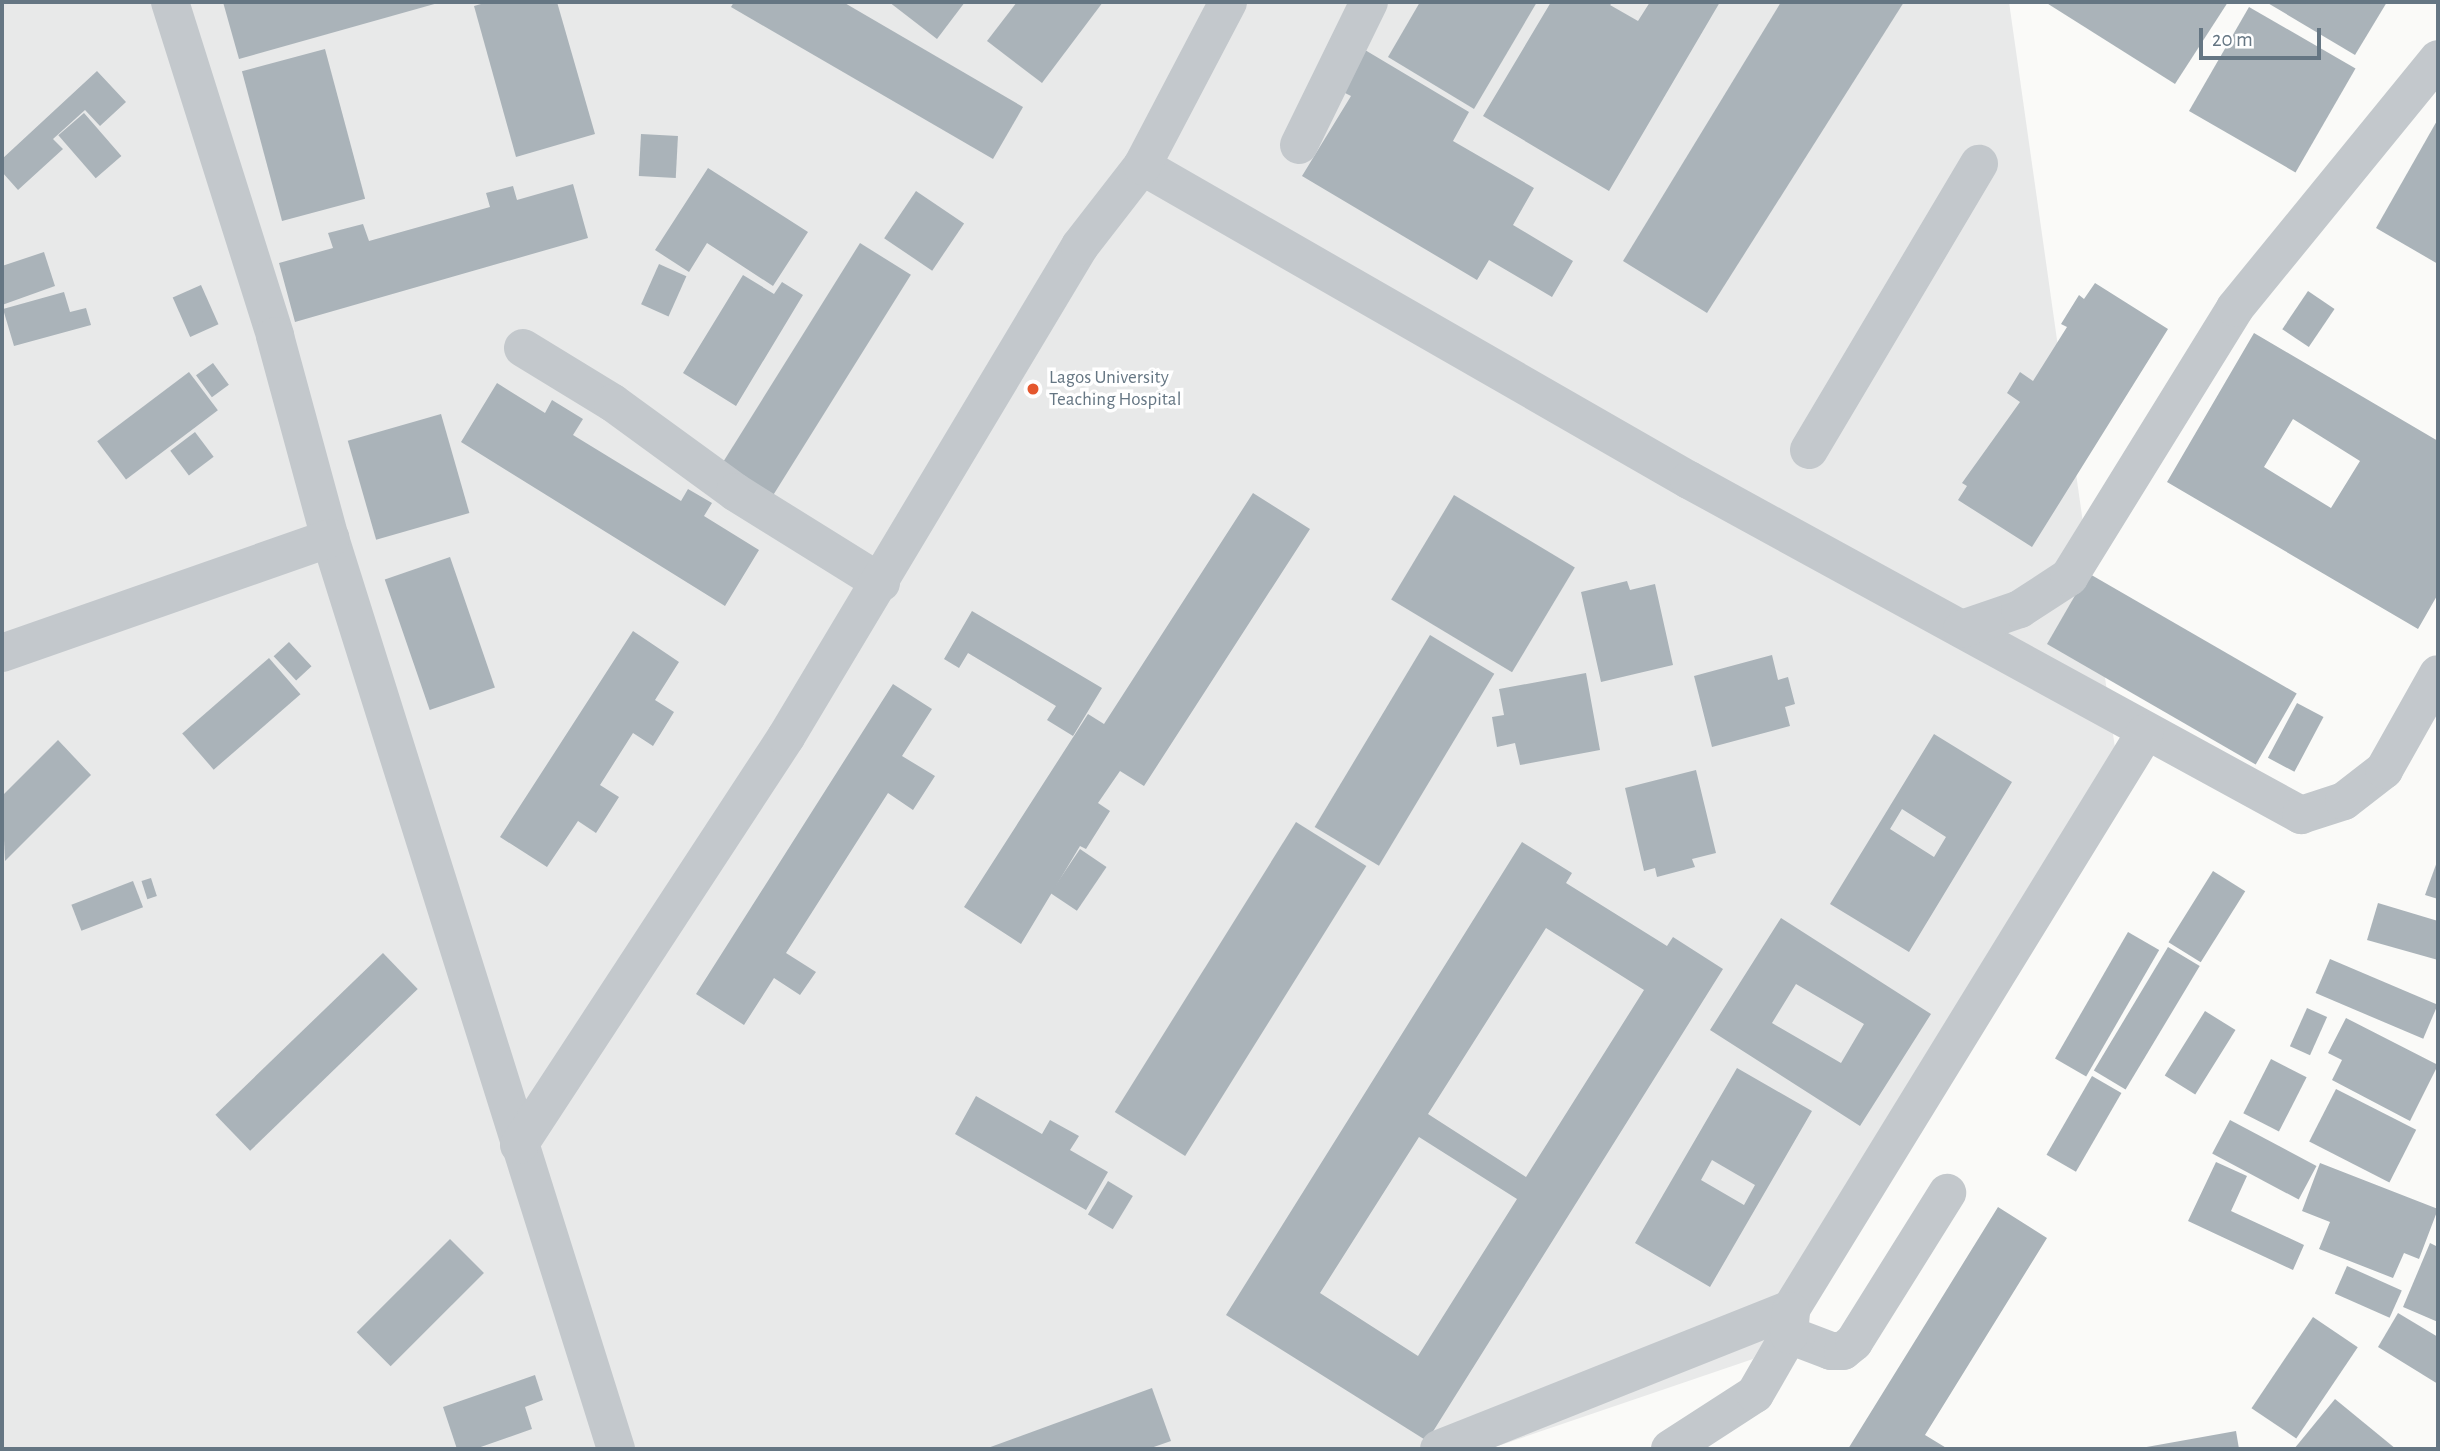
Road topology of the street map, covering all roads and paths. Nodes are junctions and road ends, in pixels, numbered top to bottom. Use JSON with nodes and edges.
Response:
{"nodes":[{"id":1,"x":170,"y":2,"type":"edge"},
{"id":2,"x":1228,"y":2,"type":"edge"},
{"id":3,"x":1368,"y":2,"type":"edge"},
{"id":4,"x":2438,"y":59,"type":"edge"},
{"id":5,"x":1299,"y":145,"type":"dead end"},
{"id":6,"x":1979,"y":164,"type":"dead end"},
{"id":7,"x":1142,"y":166,"type":"junction"},
{"id":8,"x":523,"y":348,"type":"dead end"},
{"id":9,"x":1809,"y":450,"type":"dead end"},
{"id":10,"x":330,"y":537,"type":"junction"},
{"id":11,"x":881,"y":583,"type":"junction"},
{"id":12,"x":1962,"y":629,"type":"junction"},
{"id":13,"x":2,"y":653,"type":"edge"},
{"id":14,"x":2438,"y":674,"type":"edge"},
{"id":15,"x":2145,"y":733,"type":"junction"},
{"id":16,"x":519,"y":1145,"type":"junction"},
{"id":17,"x":1947,"y":1193,"type":"dead end"},
{"id":18,"x":1790,"y":1322,"type":"junction"},
{"id":19,"x":615,"y":1449,"type":"edge"},
{"id":20,"x":1439,"y":1449,"type":"edge"},
{"id":21,"x":1670,"y":1449,"type":"edge"}],
"edges":[{"from":1,"to":10,"type":"street"},
{"from":2,"to":7,"type":"street"},
{"from":3,"to":5,"type":"street"},
{"from":4,"to":12,"type":"street"},
{"from":6,"to":9,"type":"street"},
{"from":7,"to":11,"type":"street"},
{"from":7,"to":12,"type":"street"},
{"from":8,"to":11,"type":"street"},
{"from":10,"to":13,"type":"street"},
{"from":10,"to":16,"type":"street"},
{"from":11,"to":16,"type":"street"},
{"from":12,"to":15,"type":"street"},
{"from":14,"to":15,"type":"street"},
{"from":15,"to":18,"type":"street"},
{"from":16,"to":19,"type":"street"},
{"from":17,"to":18,"type":"street"},
{"from":18,"to":20,"type":"street"},
{"from":18,"to":21,"type":"street"}]}
